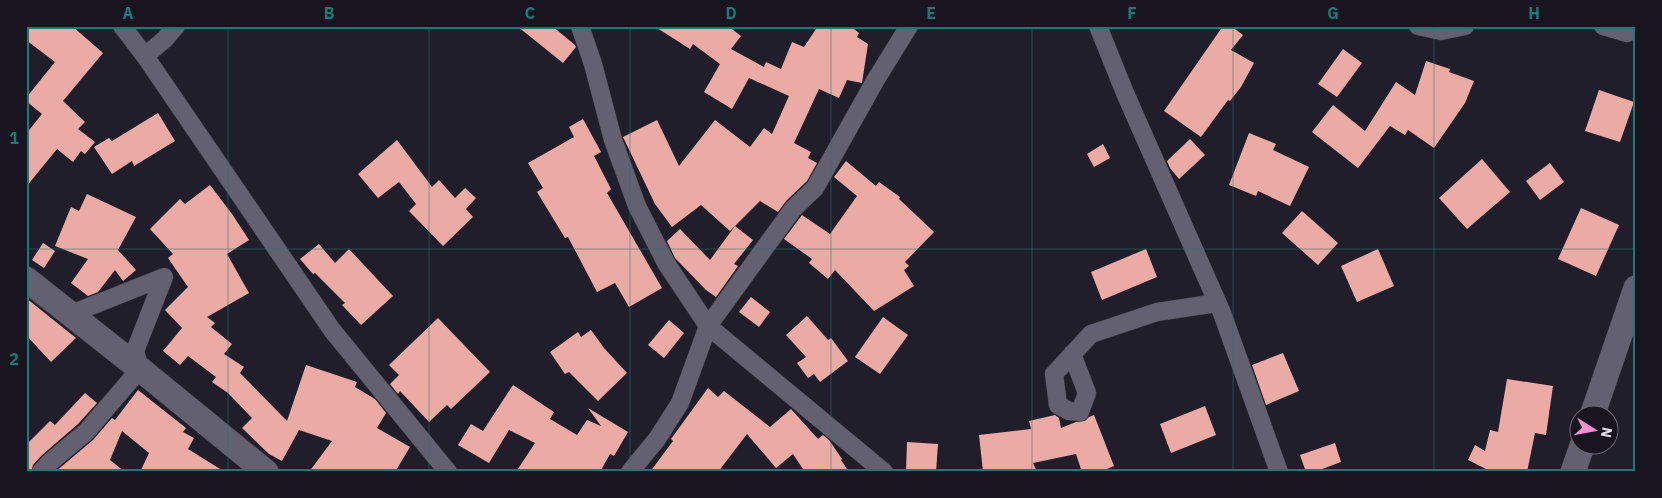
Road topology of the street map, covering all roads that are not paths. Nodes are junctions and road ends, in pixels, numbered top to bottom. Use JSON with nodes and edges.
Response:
{"nodes":[{"id":1,"x":122,"y":26,"type":"edge"},
{"id":2,"x":176,"y":26,"type":"edge"},
{"id":3,"x":580,"y":26,"type":"edge"},
{"id":4,"x":909,"y":26,"type":"edge"},
{"id":5,"x":1098,"y":26,"type":"edge"},
{"id":6,"x":1418,"y":26,"type":"edge"},
{"id":7,"x":1465,"y":26,"type":"edge"},
{"id":8,"x":1603,"y":26,"type":"edge"},
{"id":9,"x":1631,"y":26,"type":"edge"},
{"id":10,"x":145,"y":56,"type":"junction"},
{"id":11,"x":26,"y":279,"type":"edge"},
{"id":12,"x":1636,"y":288,"type":"edge"},
{"id":13,"x":1218,"y":303,"type":"junction"},
{"id":14,"x":71,"y":314,"type":"junction"},
{"id":15,"x":708,"y":326,"type":"junction"},
{"id":16,"x":1072,"y":354,"type":"dead end"},
{"id":17,"x":140,"y":369,"type":"junction"},
{"id":18,"x":1595,"y":406,"type":"edge"},
{"id":19,"x":1579,"y":456,"type":"edge"},
{"id":20,"x":41,"y":472,"type":"edge"},
{"id":21,"x":266,"y":472,"type":"edge"},
{"id":22,"x":448,"y":472,"type":"edge"},
{"id":23,"x":630,"y":472,"type":"edge"},
{"id":24,"x":884,"y":472,"type":"edge"},
{"id":25,"x":1279,"y":472,"type":"edge"},
{"id":26,"x":1573,"y":472,"type":"edge"}],
"edges":[{"from":1,"to":10,"type":"street"},
{"from":2,"to":10,"type":"street"},
{"from":3,"to":15,"type":"street"},
{"from":4,"to":15,"type":"street"},
{"from":5,"to":13,"type":"street"},
{"from":6,"to":7,"type":"street"},
{"from":8,"to":9,"type":"street"},
{"from":10,"to":22,"type":"street"},
{"from":11,"to":14,"type":"street"},
{"from":12,"to":18,"type":"street"},
{"from":13,"to":16,"type":"street"},
{"from":13,"to":25,"type":"street"},
{"from":14,"to":17,"type":"street"},
{"from":14,"to":17,"type":"street"},
{"from":15,"to":23,"type":"street"},
{"from":15,"to":24,"type":"street"},
{"from":17,"to":20,"type":"street"},
{"from":17,"to":21,"type":"street"},
{"from":19,"to":26,"type":"street"}]}
